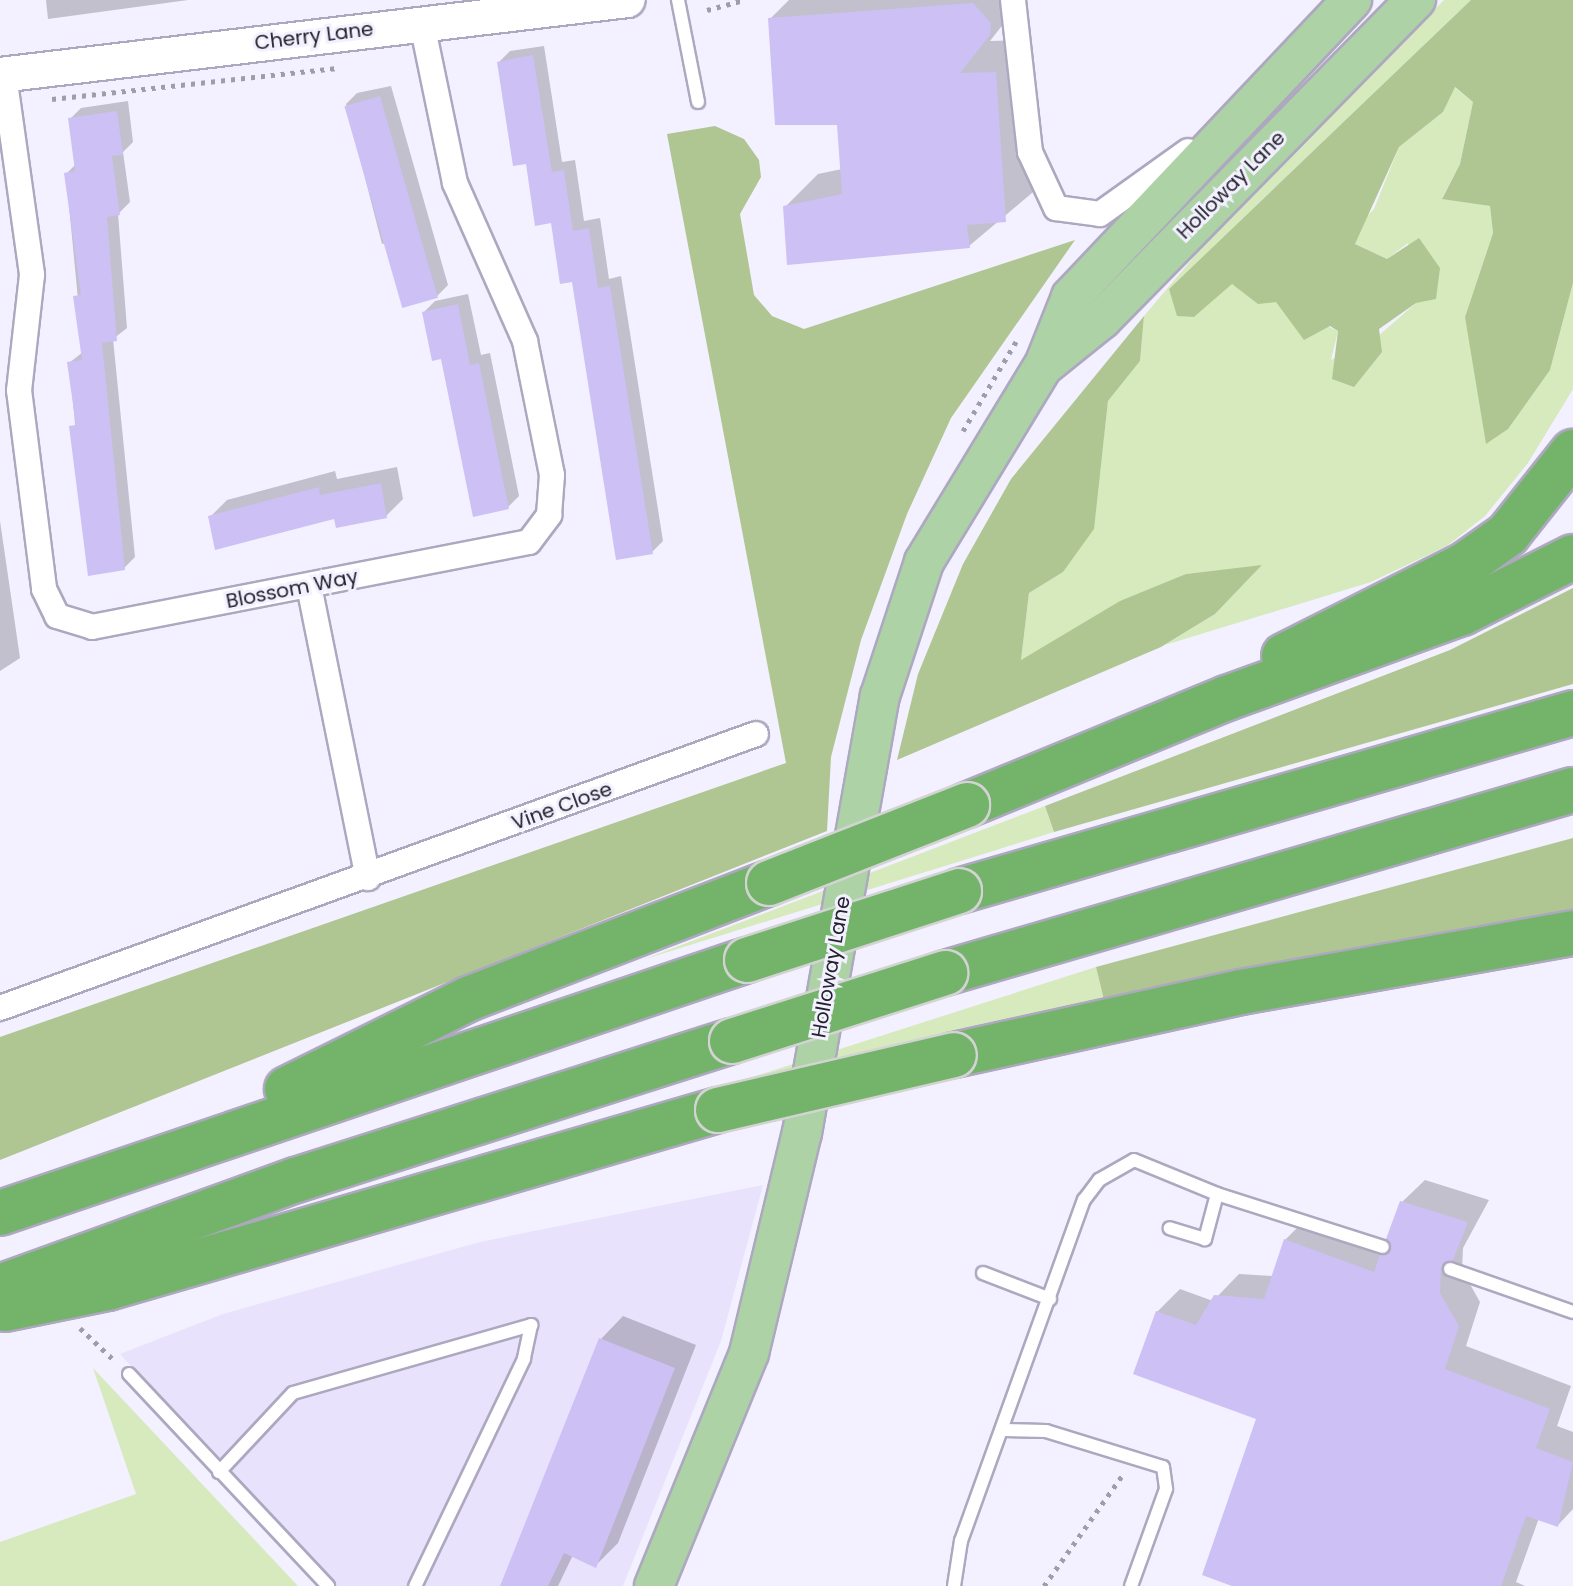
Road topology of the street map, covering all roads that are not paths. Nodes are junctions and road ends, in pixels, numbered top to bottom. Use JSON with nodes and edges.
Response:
{"nodes":[{"id":1,"x":628,"y":0,"type":"edge"},
{"id":2,"x":678,"y":0,"type":"edge"},
{"id":3,"x":1013,"y":0,"type":"edge"},
{"id":4,"x":1352,"y":0,"type":"edge"},
{"id":5,"x":1416,"y":0,"type":"edge"},
{"id":6,"x":422,"y":23,"type":"junction"},
{"id":7,"x":2,"y":75,"type":"edge"},
{"id":8,"x":1271,"y":84,"type":"junction"},
{"id":9,"x":698,"y":102,"type":"dead end"},
{"id":10,"x":1044,"y":365,"type":"junction"},
{"id":11,"x":1573,"y":452,"type":"edge"},
{"id":12,"x":1573,"y":557,"type":"edge"},
{"id":13,"x":309,"y":586,"type":"junction"},
{"id":14,"x":1227,"y":698,"type":"junction"},
{"id":15,"x":1565,"y":716,"type":"edge"},
{"id":16,"x":756,"y":734,"type":"dead end"},
{"id":17,"x":1573,"y":790,"type":"edge"},
{"id":18,"x":368,"y":878,"type":"junction"},
{"id":19,"x":1573,"y":933,"type":"edge"},
{"id":20,"x":0,"y":1008,"type":"edge"},
{"id":21,"x":160,"y":1154,"type":"junction"},
{"id":22,"x":1217,"y":1194,"type":"junction"},
{"id":23,"x":0,"y":1213,"type":"edge"},
{"id":24,"x":1170,"y":1228,"type":"dead end"},
{"id":25,"x":1383,"y":1247,"type":"dead end"},
{"id":26,"x":1450,"y":1269,"type":"dead end"},
{"id":27,"x":983,"y":1273,"type":"dead end"},
{"id":28,"x":0,"y":1287,"type":"edge"},
{"id":29,"x":1050,"y":1299,"type":"junction"},
{"id":30,"x":0,"y":1310,"type":"edge"},
{"id":31,"x":1573,"y":1312,"type":"edge"},
{"id":32,"x":129,"y":1374,"type":"road end"},
{"id":33,"x":1004,"y":1430,"type":"junction"},
{"id":34,"x":219,"y":1472,"type":"junction"},
{"id":35,"x":328,"y":1586,"type":"edge"},
{"id":36,"x":415,"y":1586,"type":"edge"},
{"id":37,"x":654,"y":1586,"type":"edge"},
{"id":38,"x":954,"y":1586,"type":"edge"},
{"id":39,"x":1131,"y":1586,"type":"edge"}],
"edges":[{"from":1,"to":6,"type":"street","name":"Cherry Lane"},
{"from":2,"to":9,"type":"lane"},
{"from":3,"to":8,"type":"street"},
{"from":4,"to":8,"type":"main road","name":"Holloway Lane"},
{"from":5,"to":10,"type":"main road","name":"Holloway Lane"},
{"from":6,"to":7,"type":"street","name":"Cherry Lane"},
{"from":6,"to":13,"type":"street","name":"Blossom Way"},
{"from":7,"to":13,"type":"street","name":"Blossom Way"},
{"from":8,"to":10,"type":"main road","name":"Holloway Lane"},
{"from":10,"to":37,"type":"main road","name":"Holloway Lane"},
{"from":11,"to":14,"type":"highway"},
{"from":12,"to":14,"type":"highway"},
{"from":13,"to":18,"type":"street"},
{"from":14,"to":21,"type":"highway","bridge":true},
{"from":15,"to":21,"type":"highway","bridge":true},
{"from":16,"to":18,"type":"street","name":"Vine Close"},
{"from":17,"to":28,"type":"highway","bridge":true},
{"from":18,"to":20,"type":"street","name":"Vine Close"},
{"from":19,"to":30,"type":"highway","bridge":true},
{"from":21,"to":23,"type":"highway"},
{"from":22,"to":24,"type":"lane"},
{"from":22,"to":25,"type":"lane"},
{"from":22,"to":29,"type":"lane"},
{"from":26,"to":31,"type":"lane"},
{"from":27,"to":29,"type":"lane"},
{"from":29,"to":33,"type":"lane"},
{"from":32,"to":34,"type":"lane"},
{"from":33,"to":38,"type":"lane"},
{"from":33,"to":39,"type":"lane"},
{"from":34,"to":35,"type":"lane"},
{"from":34,"to":36,"type":"lane"}]}
